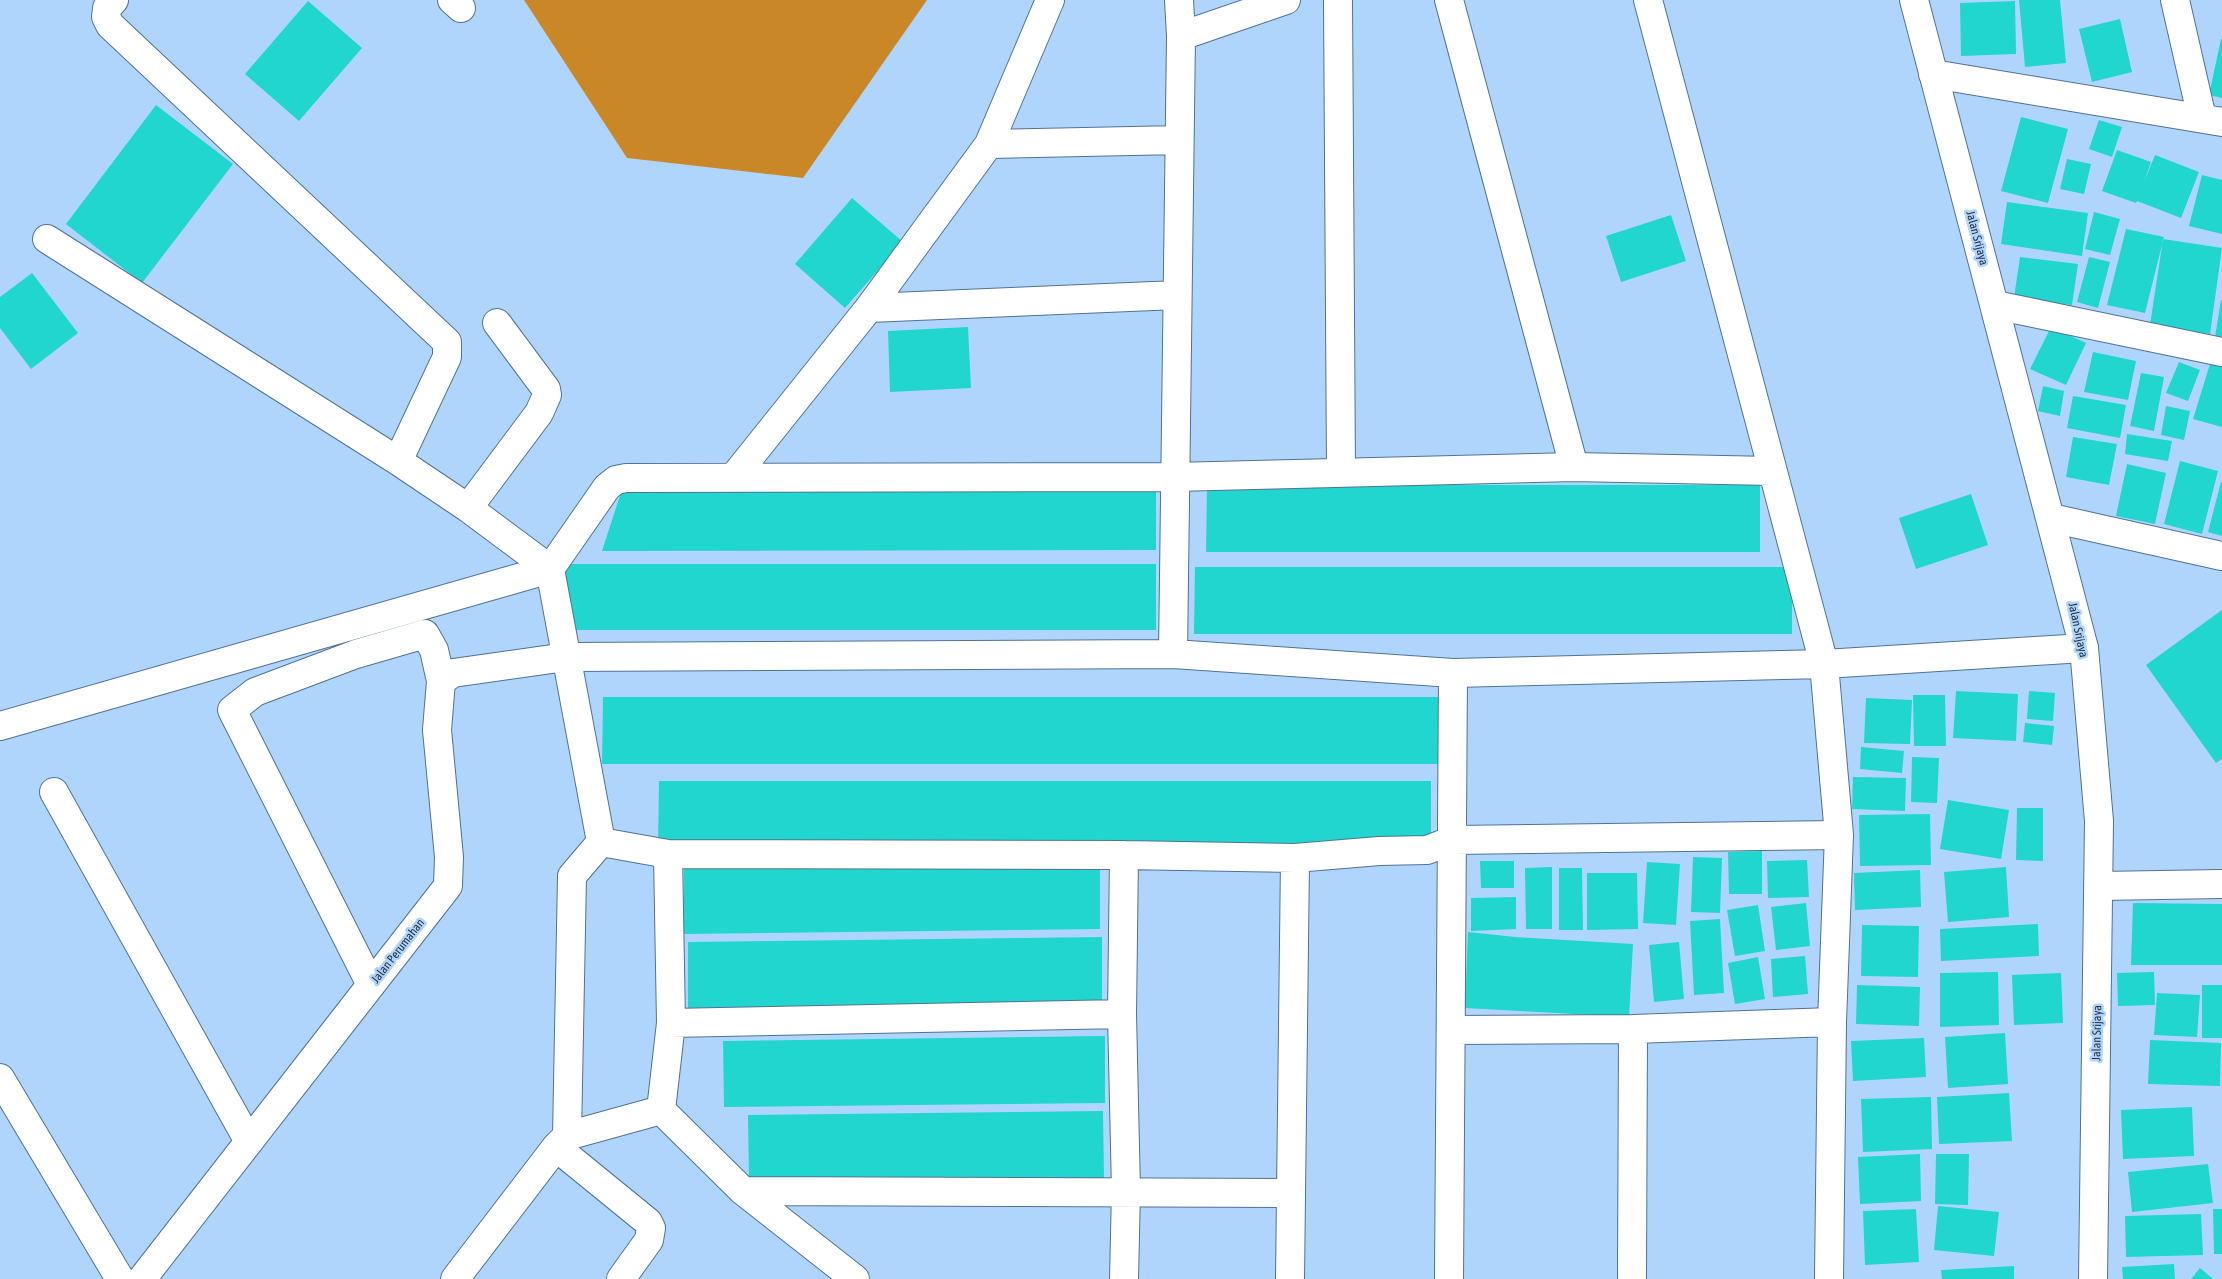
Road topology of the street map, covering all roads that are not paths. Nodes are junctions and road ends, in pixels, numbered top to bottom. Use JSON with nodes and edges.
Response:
{"nodes":[{"id":1,"x":114,"y":0,"type":"edge"},
{"id":2,"x":1050,"y":0,"type":"edge"},
{"id":3,"x":1179,"y":0,"type":"edge"},
{"id":4,"x":1286,"y":0,"type":"edge"},
{"id":5,"x":1338,"y":0,"type":"edge"},
{"id":6,"x":1449,"y":0,"type":"edge"},
{"id":7,"x":1648,"y":0,"type":"edge"},
{"id":8,"x":1914,"y":0,"type":"edge"},
{"id":9,"x":2176,"y":0,"type":"edge"},
{"id":10,"x":1181,"y":36,"type":"junction"},
{"id":11,"x":1934,"y":74,"type":"junction"},
{"id":12,"x":2212,"y":120,"type":"edge"},
{"id":13,"x":1179,"y":140,"type":"junction"},
{"id":14,"x":989,"y":144,"type":"junction"},
{"id":15,"x":47,"y":239,"type":"dead end"},
{"id":16,"x":1177,"y":295,"type":"junction"},
{"id":17,"x":1995,"y":305,"type":"junction"},
{"id":18,"x":869,"y":308,"type":"junction"},
{"id":19,"x":497,"y":322,"type":"dead end"},
{"id":20,"x":2222,"y":352,"type":"edge"},
{"id":21,"x":398,"y":461,"type":"junction"},
{"id":22,"x":1574,"y":467,"type":"junction"},
{"id":23,"x":1772,"y":471,"type":"junction"},
{"id":24,"x":1341,"y":472,"type":"junction"},
{"id":25,"x":1174,"y":477,"type":"junction"},
{"id":26,"x":733,"y":478,"type":"junction"},
{"id":27,"x":468,"y":508,"type":"junction"},
{"id":28,"x":2051,"y":518,"type":"junction"},
{"id":29,"x":2222,"y":556,"type":"edge"},
{"id":30,"x":550,"y":569,"type":"junction"},
{"id":31,"x":2084,"y":648,"type":"junction"},
{"id":32,"x":1173,"y":654,"type":"junction"},
{"id":33,"x":566,"y":657,"type":"junction"},
{"id":34,"x":1824,"y":664,"type":"junction"},
{"id":35,"x":1453,"y":673,"type":"junction"},
{"id":36,"x":441,"y":681,"type":"junction"},
{"id":37,"x":0,"y":726,"type":"edge"},
{"id":38,"x":54,"y":792,"type":"dead end"},
{"id":39,"x":1838,"y":836,"type":"junction"},
{"id":40,"x":1453,"y":840,"type":"junction"},
{"id":41,"x":602,"y":842,"type":"junction"},
{"id":42,"x":668,"y":854,"type":"junction"},
{"id":43,"x":1124,"y":855,"type":"junction"},
{"id":44,"x":1295,"y":858,"type":"junction"},
{"id":45,"x":2222,"y":884,"type":"edge"},
{"id":46,"x":2099,"y":886,"type":"junction"},
{"id":47,"x":371,"y":985,"type":"junction"},
{"id":48,"x":1122,"y":1014,"type":"junction"},
{"id":49,"x":1832,"y":1022,"type":"junction"},
{"id":50,"x":670,"y":1023,"type":"junction"},
{"id":51,"x":1633,"y":1029,"type":"junction"},
{"id":52,"x":1451,"y":1030,"type":"junction"},
{"id":53,"x":0,"y":1078,"type":"edge"},
{"id":54,"x":661,"y":1110,"type":"junction"},
{"id":55,"x":248,"y":1140,"type":"junction"},
{"id":56,"x":561,"y":1141,"type":"junction"},
{"id":57,"x":743,"y":1191,"type":"junction"},
{"id":58,"x":1126,"y":1191,"type":"junction"},
{"id":59,"x":1291,"y":1193,"type":"junction"},
{"id":60,"x":120,"y":1279,"type":"edge"},
{"id":61,"x":142,"y":1279,"type":"edge"},
{"id":62,"x":456,"y":1279,"type":"edge"},
{"id":63,"x":621,"y":1279,"type":"edge"},
{"id":64,"x":855,"y":1279,"type":"edge"},
{"id":65,"x":1124,"y":1279,"type":"edge"},
{"id":66,"x":1290,"y":1279,"type":"edge"},
{"id":67,"x":1448,"y":1279,"type":"edge"},
{"id":68,"x":1632,"y":1279,"type":"edge"},
{"id":69,"x":1829,"y":1279,"type":"edge"},
{"id":70,"x":2093,"y":1279,"type":"edge"}],
"edges":[{"from":1,"to":21,"type":"street"},
{"from":2,"to":14,"type":"street"},
{"from":3,"to":10,"type":"street"},
{"from":4,"to":10,"type":"street"},
{"from":5,"to":24,"type":"street"},
{"from":6,"to":22,"type":"street"},
{"from":7,"to":23,"type":"street"},
{"from":8,"to":11,"type":"street","name":"Jalan Srijaya"},
{"from":9,"to":12,"type":"street"},
{"from":10,"to":13,"type":"street"},
{"from":11,"to":12,"type":"street"},
{"from":11,"to":17,"type":"street","name":"Jalan Srijaya"},
{"from":13,"to":14,"type":"street"},
{"from":13,"to":16,"type":"street"},
{"from":14,"to":18,"type":"street"},
{"from":15,"to":21,"type":"street"},
{"from":16,"to":18,"type":"street"},
{"from":16,"to":25,"type":"street"},
{"from":17,"to":20,"type":"street"},
{"from":17,"to":28,"type":"street","name":"Jalan Srijaya"},
{"from":18,"to":26,"type":"street"},
{"from":19,"to":27,"type":"street"},
{"from":21,"to":27,"type":"street"},
{"from":22,"to":23,"type":"street"},
{"from":22,"to":24,"type":"street"},
{"from":23,"to":34,"type":"street"},
{"from":24,"to":25,"type":"street"},
{"from":25,"to":26,"type":"street"},
{"from":25,"to":32,"type":"street"},
{"from":26,"to":30,"type":"street"},
{"from":27,"to":30,"type":"street"},
{"from":28,"to":29,"type":"street"},
{"from":28,"to":31,"type":"street","name":"Jalan Srijaya"},
{"from":30,"to":33,"type":"street"},
{"from":30,"to":37,"type":"street"},
{"from":31,"to":34,"type":"street"},
{"from":31,"to":46,"type":"street","name":"Jalan Srijaya"},
{"from":32,"to":33,"type":"street"},
{"from":32,"to":35,"type":"street"},
{"from":33,"to":36,"type":"street"},
{"from":33,"to":41,"type":"street"},
{"from":34,"to":35,"type":"street"},
{"from":34,"to":39,"type":"street"},
{"from":35,"to":40,"type":"street"},
{"from":36,"to":47,"type":"street","name":"Jalan Perumahan"},
{"from":36,"to":47,"type":"street","name":"Jalan Perumahan"},
{"from":38,"to":55,"type":"street"},
{"from":39,"to":40,"type":"street"},
{"from":39,"to":49,"type":"street"},
{"from":40,"to":44,"type":"street"},
{"from":40,"to":52,"type":"street"},
{"from":41,"to":42,"type":"street"},
{"from":41,"to":56,"type":"street"},
{"from":42,"to":43,"type":"street"},
{"from":42,"to":50,"type":"street"},
{"from":43,"to":44,"type":"street"},
{"from":43,"to":48,"type":"street"},
{"from":44,"to":59,"type":"street"},
{"from":45,"to":46,"type":"street"},
{"from":46,"to":70,"type":"street","name":"Jalan Srijaya"},
{"from":47,"to":55,"type":"street","name":"Jalan Perumahan"},
{"from":48,"to":50,"type":"street"},
{"from":48,"to":58,"type":"street"},
{"from":49,"to":51,"type":"street"},
{"from":49,"to":69,"type":"street"},
{"from":50,"to":54,"type":"street"},
{"from":51,"to":52,"type":"street"},
{"from":51,"to":68,"type":"street"},
{"from":52,"to":67,"type":"street"},
{"from":53,"to":60,"type":"street"},
{"from":54,"to":56,"type":"street"},
{"from":54,"to":57,"type":"street"},
{"from":55,"to":61,"type":"street","name":"Jalan Perumahan"},
{"from":56,"to":62,"type":"street"},
{"from":56,"to":63,"type":"street"},
{"from":57,"to":58,"type":"street"},
{"from":57,"to":64,"type":"street"},
{"from":58,"to":59,"type":"street"},
{"from":58,"to":65,"type":"street"},
{"from":59,"to":66,"type":"street"}]}
